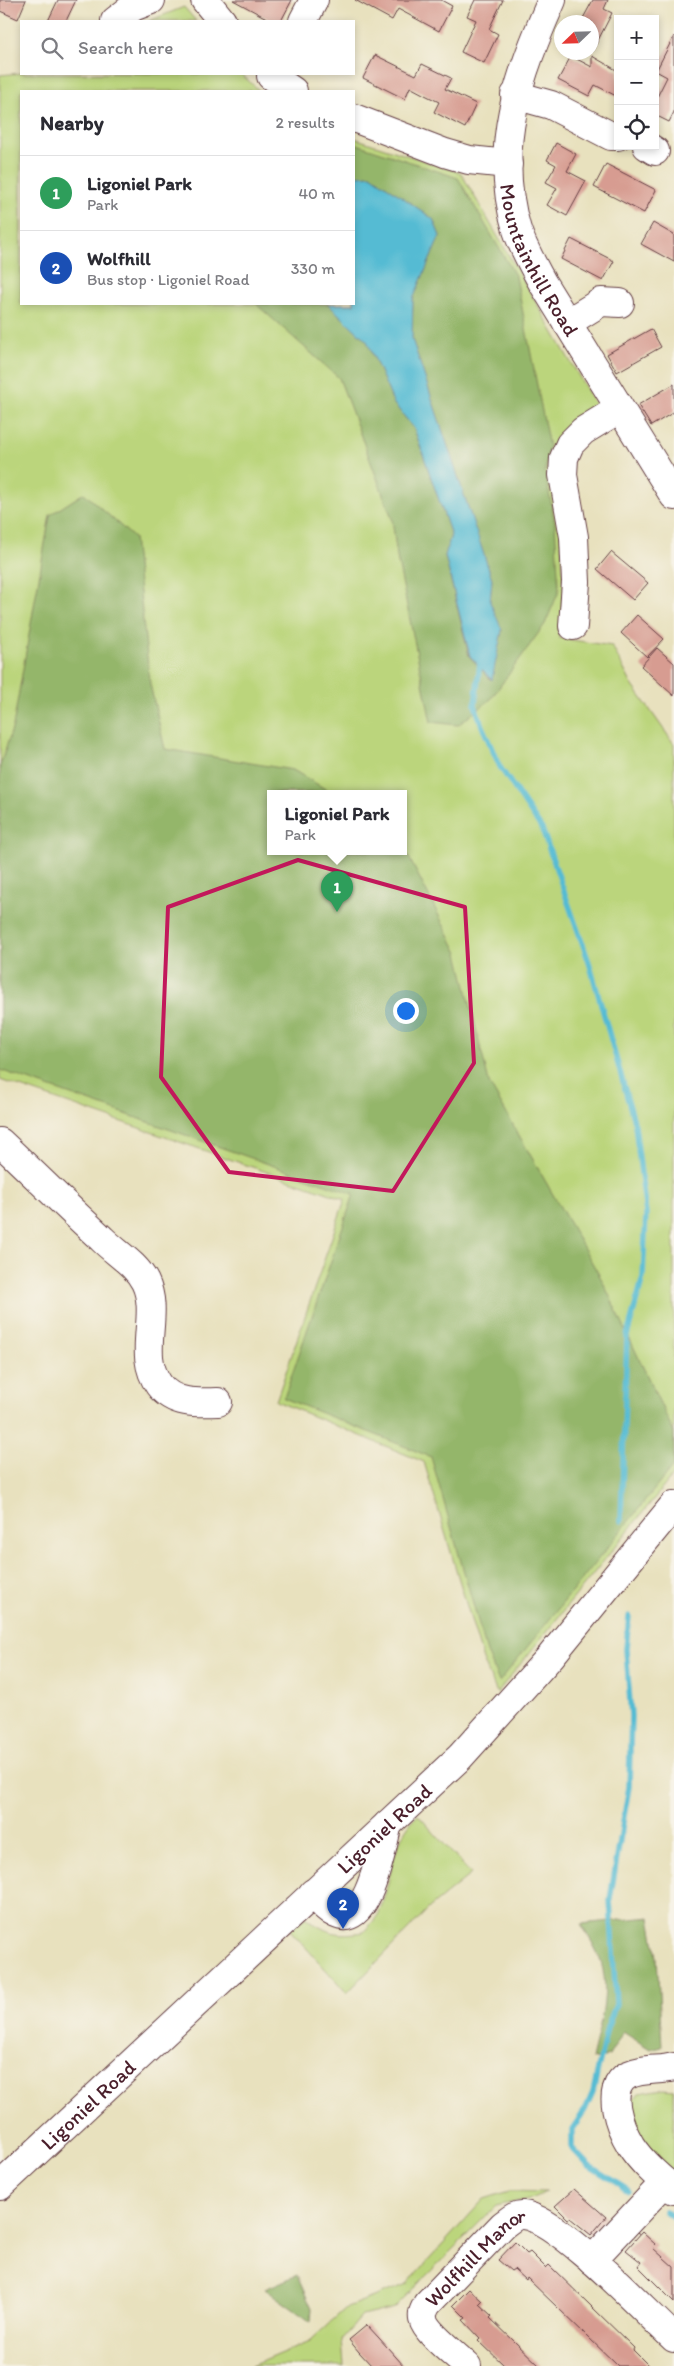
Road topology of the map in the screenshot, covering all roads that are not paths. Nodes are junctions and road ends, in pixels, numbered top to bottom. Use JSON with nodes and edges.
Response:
{"nodes":[{"id":1,"x":151,"y":0,"type":"edge"},
{"id":2,"x":205,"y":0,"type":"edge"},
{"id":3,"x":314,"y":0,"type":"edge"},
{"id":4,"x":552,"y":0,"type":"edge"},
{"id":5,"x":116,"y":20,"type":"edge"},
{"id":6,"x":221,"y":20,"type":"edge"},
{"id":7,"x":304,"y":20,"type":"edge"},
{"id":8,"x":271,"y":75,"type":"edge"},
{"id":9,"x":292,"y":90,"type":"edge"},
{"id":10,"x":515,"y":95,"type":"junction"},
{"id":11,"x":355,"y":118,"type":"edge"},
{"id":12,"x":614,"y":136,"type":"edge"},
{"id":13,"x":508,"y":164,"type":"junction"},
{"id":14,"x":620,"y":303,"type":"dead end"},
{"id":15,"x":567,"y":323,"type":"junction"},
{"id":16,"x":619,"y":408,"type":"junction"},
{"id":17,"x":665,"y":463,"type":"edge"},
{"id":18,"x":674,"y":496,"type":"edge"},
{"id":19,"x":573,"y":626,"type":"dead end"},
{"id":20,"x":0,"y":1142,"type":"edge"},
{"id":21,"x":218,"y":1402,"type":"dead end"},
{"id":22,"x":674,"y":1505,"type":"edge"},
{"id":23,"x":388,"y":1824,"type":"junction"},
{"id":24,"x":313,"y":1893,"type":"junction"},
{"id":25,"x":674,"y":2067,"type":"edge"},
{"id":26,"x":0,"y":2186,"type":"edge"},
{"id":27,"x":669,"y":2186,"type":"edge"},
{"id":28,"x":592,"y":2260,"type":"junction"},
{"id":29,"x":674,"y":2338,"type":"edge"},
{"id":30,"x":467,"y":2366,"type":"edge"}],
"edges":[{"from":1,"to":5,"type":"street"},
{"from":2,"to":6,"type":"street"},
{"from":3,"to":7,"type":"street"},
{"from":4,"to":10,"type":"street","name":"Mountainhill Road"},
{"from":8,"to":9,"type":"street"},
{"from":10,"to":12,"type":"street"},
{"from":10,"to":13,"type":"street","name":"Mountainhill Road"},
{"from":11,"to":13,"type":"street"},
{"from":13,"to":15,"type":"street","name":"Mountainhill Road"},
{"from":14,"to":15,"type":"street"},
{"from":15,"to":16,"type":"street","name":"Mountainhill Road"},
{"from":16,"to":17,"type":"street","name":"Mountainhill Road"},
{"from":16,"to":19,"type":"street"},
{"from":17,"to":18,"type":"street","name":"Mountainhill Road"},
{"from":20,"to":21,"type":"street"},
{"from":22,"to":23,"type":"street","name":"Ligoniel Road"},
{"from":23,"to":24,"type":"street","name":"Ligoniel Road"},
{"from":23,"to":24,"type":"street"},
{"from":24,"to":26,"type":"street","name":"Ligoniel Road"},
{"from":25,"to":27,"type":"street"},
{"from":27,"to":28,"type":"street"},
{"from":28,"to":29,"type":"street","name":"Wolfhill Manor"},
{"from":28,"to":30,"type":"street","name":"Wolfhill Manor"}]}
